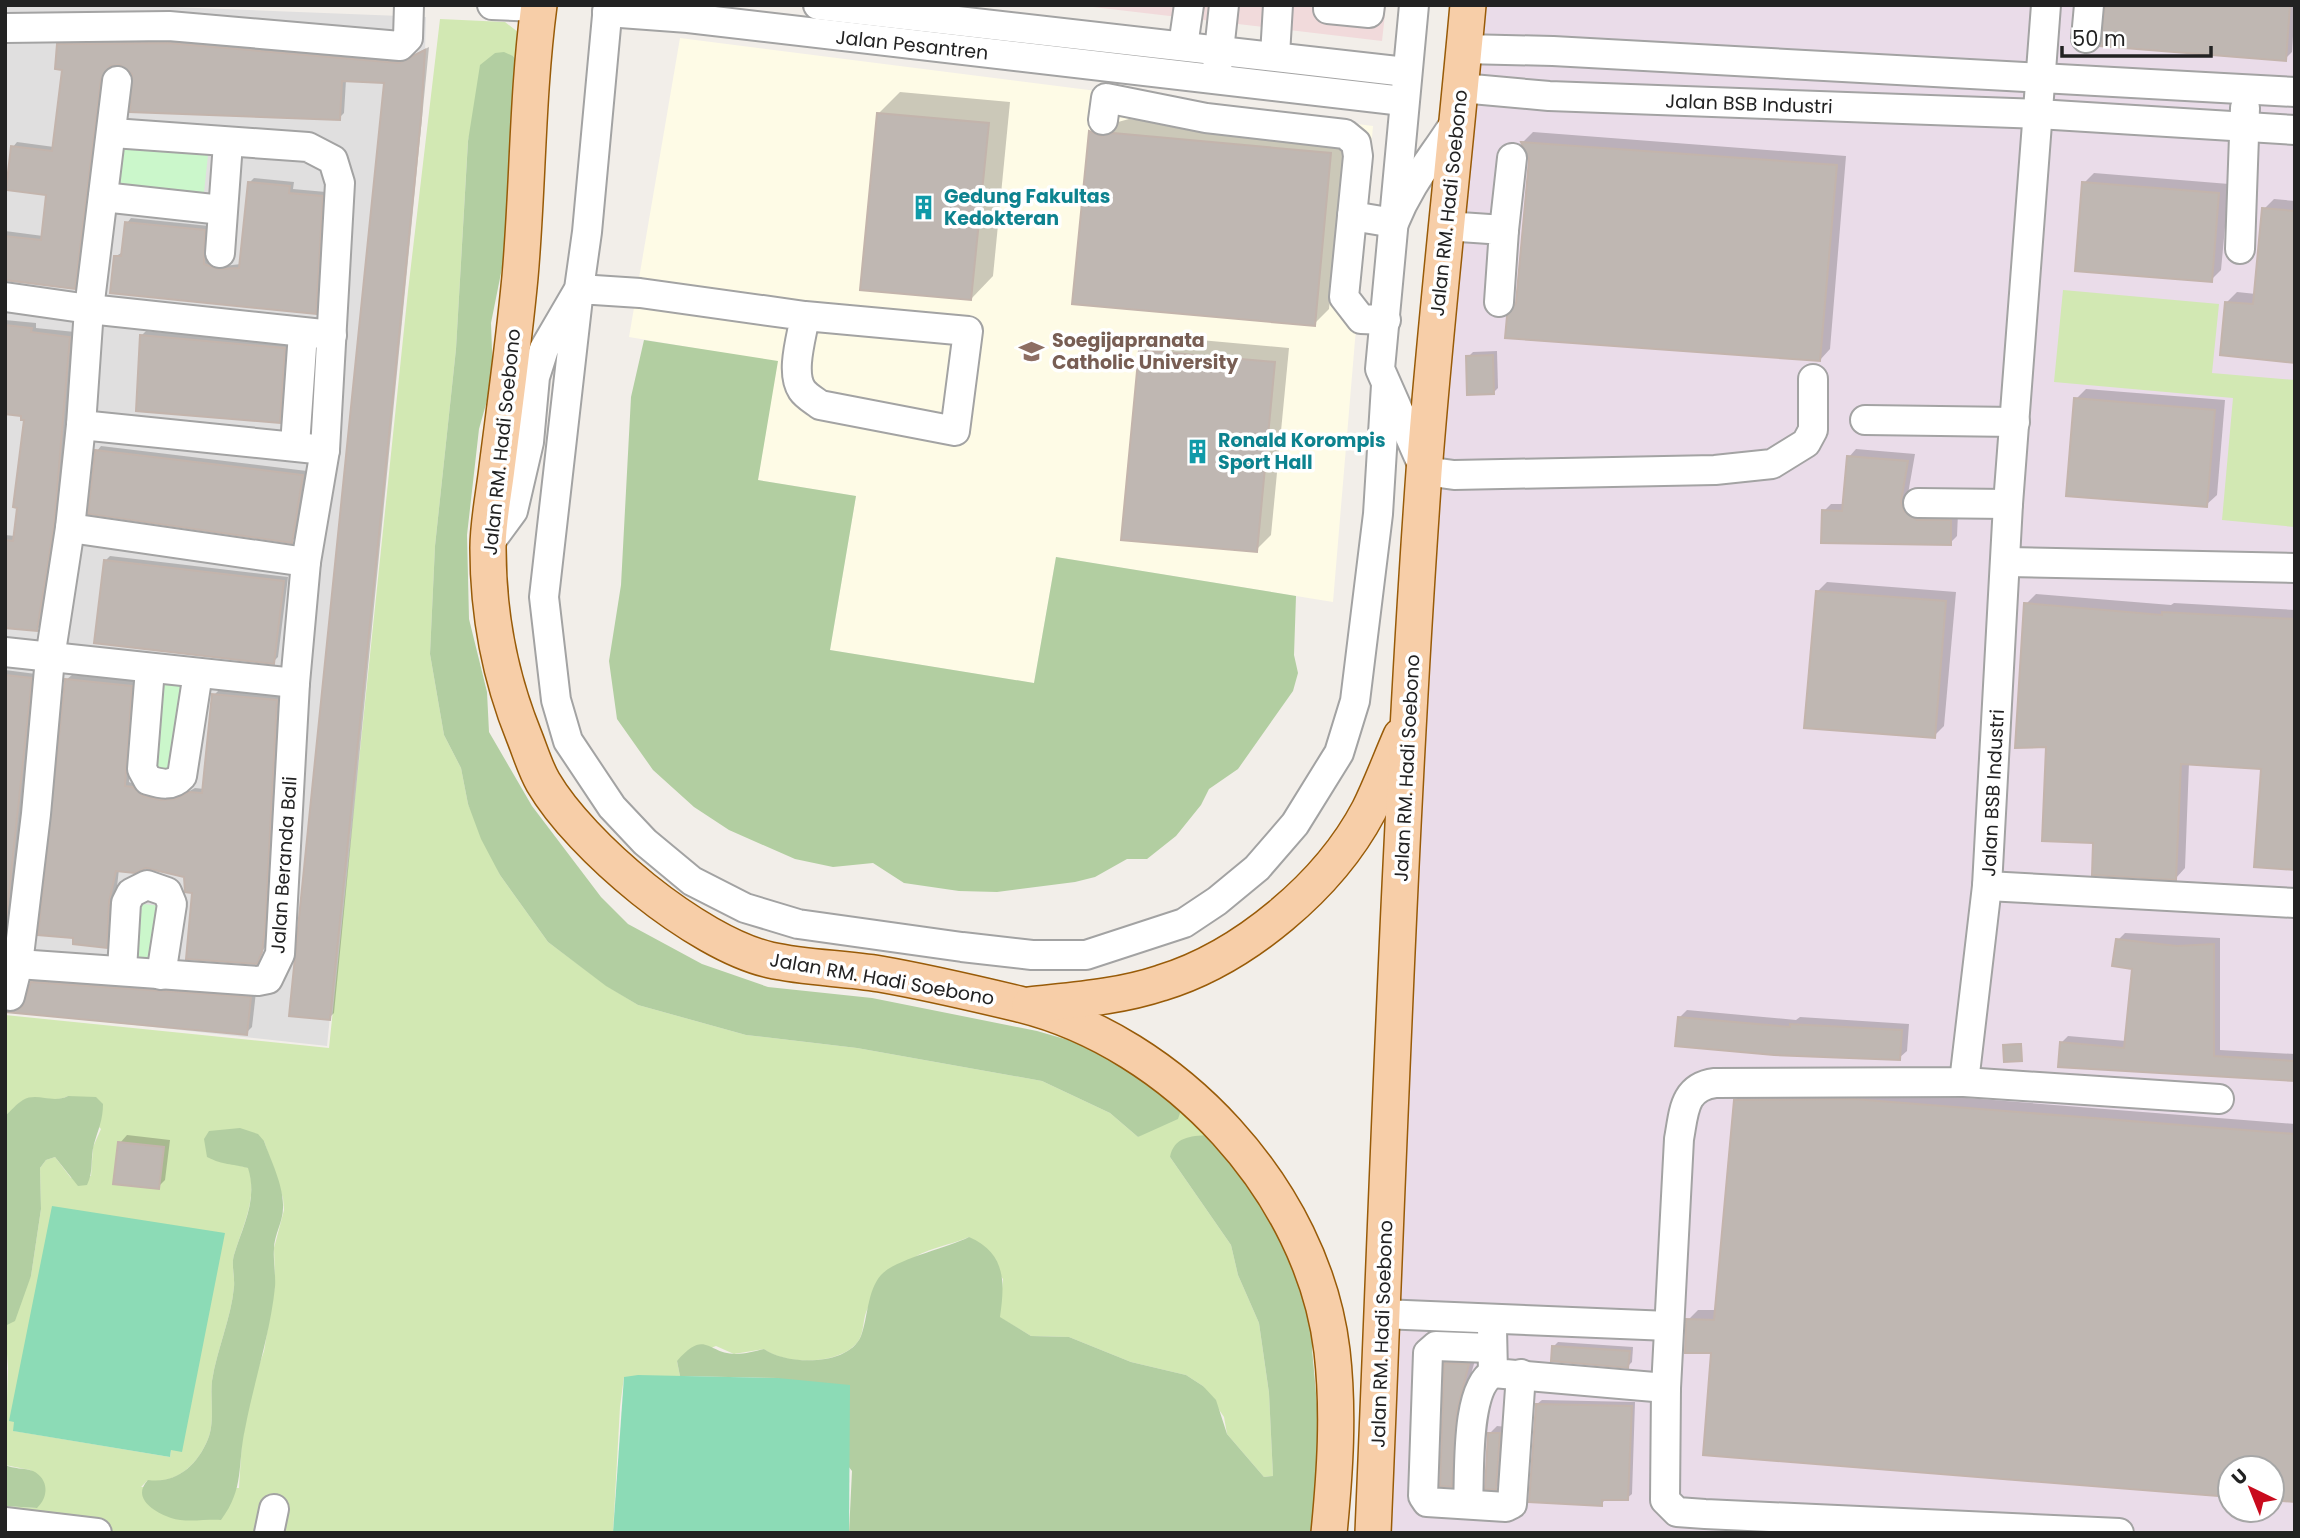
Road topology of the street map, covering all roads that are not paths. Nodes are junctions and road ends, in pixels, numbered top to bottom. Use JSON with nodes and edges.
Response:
{"nodes":[{"id":1,"x":409,"y":5,"type":"edge"},
{"id":2,"x":492,"y":5,"type":"edge"},
{"id":3,"x":818,"y":5,"type":"edge"},
{"id":4,"x":1189,"y":5,"type":"edge"},
{"id":5,"x":1224,"y":5,"type":"edge"},
{"id":6,"x":1278,"y":5,"type":"edge"},
{"id":7,"x":1328,"y":5,"type":"edge"},
{"id":8,"x":1370,"y":5,"type":"edge"},
{"id":9,"x":1414,"y":5,"type":"edge"},
{"id":10,"x":1468,"y":5,"type":"edge"},
{"id":11,"x":2046,"y":5,"type":"edge"},
{"id":12,"x":2089,"y":5,"type":"edge"},
{"id":13,"x":539,"y":6,"type":"edge"},
{"id":14,"x":886,"y":8,"type":"edge"},
{"id":15,"x":608,"y":9,"type":"edge"},
{"id":16,"x":1014,"y":16,"type":"edge"},
{"id":17,"x":5,"y":27,"type":"edge"},
{"id":18,"x":2086,"y":38,"type":"dead end"},
{"id":19,"x":883,"y":42,"type":"junction"},
{"id":20,"x":1182,"y":46,"type":"junction"},
{"id":21,"x":1219,"y":49,"type":"junction"},
{"id":22,"x":1464,"y":49,"type":"junction"},
{"id":23,"x":1010,"y":55,"type":"junction"},
{"id":24,"x":1275,"y":55,"type":"junction"},
{"id":25,"x":1724,"y":60,"type":"junction"},
{"id":26,"x":1406,"y":72,"type":"junction"},
{"id":27,"x":2040,"y":77,"type":"junction"},
{"id":28,"x":117,"y":81,"type":"dead end"},
{"id":29,"x":1216,"y":82,"type":"junction"},
{"id":30,"x":1461,"y":88,"type":"junction"},
{"id":31,"x":2245,"y":89,"type":"junction"},
{"id":32,"x":2295,"y":92,"type":"edge"},
{"id":33,"x":1403,"y":101,"type":"junction"},
{"id":34,"x":1723,"y":103,"type":"junction"},
{"id":35,"x":2038,"y":114,"type":"junction"},
{"id":36,"x":1103,"y":120,"type":"dead end"},
{"id":37,"x":1454,"y":124,"type":"junction"},
{"id":38,"x":2245,"y":127,"type":"junction"},
{"id":39,"x":2295,"y":130,"type":"edge"},
{"id":40,"x":113,"y":133,"type":"junction"},
{"id":41,"x":229,"y":143,"type":"junction"},
{"id":42,"x":1512,"y":158,"type":"dead end"},
{"id":43,"x":103,"y":197,"type":"junction"},
{"id":44,"x":222,"y":209,"type":"junction"},
{"id":45,"x":1352,"y":216,"type":"junction"},
{"id":46,"x":1394,"y":223,"type":"junction"},
{"id":47,"x":1445,"y":226,"type":"junction"},
{"id":48,"x":1504,"y":230,"type":"junction"},
{"id":49,"x":2240,"y":249,"type":"dead end"},
{"id":50,"x":220,"y":253,"type":"dead end"},
{"id":51,"x":579,"y":289,"type":"junction"},
{"id":52,"x":5,"y":297,"type":"edge"},
{"id":53,"x":1499,"y":302,"type":"dead end"},
{"id":54,"x":89,"y":309,"type":"junction"},
{"id":55,"x":805,"y":316,"type":"junction"},
{"id":56,"x":1386,"y":320,"type":"junction"},
{"id":57,"x":303,"y":332,"type":"junction"},
{"id":58,"x":332,"y":335,"type":"junction"},
{"id":59,"x":1813,"y":379,"type":"dead end"},
{"id":60,"x":1386,"y":385,"type":"junction"},
{"id":61,"x":1865,"y":420,"type":"dead end"},
{"id":62,"x":2015,"y":422,"type":"junction"},
{"id":63,"x":82,"y":425,"type":"junction"},
{"id":64,"x":295,"y":445,"type":"junction"},
{"id":65,"x":325,"y":450,"type":"junction"},
{"id":66,"x":1424,"y":471,"type":"junction"},
{"id":67,"x":1917,"y":503,"type":"dead end"},
{"id":68,"x":2008,"y":504,"type":"junction"},
{"id":69,"x":69,"y":528,"type":"junction"},
{"id":70,"x":488,"y":545,"type":"junction"},
{"id":71,"x":306,"y":562,"type":"junction"},
{"id":72,"x":2007,"y":562,"type":"junction"},
{"id":73,"x":2295,"y":568,"type":"edge"},
{"id":74,"x":5,"y":652,"type":"edge"},
{"id":75,"x":50,"y":657,"type":"junction"},
{"id":76,"x":150,"y":669,"type":"junction"},
{"id":77,"x":198,"y":673,"type":"junction"},
{"id":78,"x":295,"y":683,"type":"junction"},
{"id":79,"x":1409,"y":717,"type":"junction"},
{"id":80,"x":1987,"y":886,"type":"junction"},
{"id":81,"x":2295,"y":903,"type":"edge"},
{"id":82,"x":18,"y":964,"type":"junction"},
{"id":83,"x":122,"y":970,"type":"junction"},
{"id":84,"x":161,"y":975,"type":"junction"},
{"id":85,"x":10,"y":996,"type":"dead end"},
{"id":86,"x":1025,"y":1005,"type":"junction"},
{"id":87,"x":1964,"y":1082,"type":"junction"},
{"id":88,"x":2219,"y":1099,"type":"dead end"},
{"id":89,"x":1382,"y":1314,"type":"junction"},
{"id":90,"x":1492,"y":1319,"type":"junction"},
{"id":91,"x":1669,"y":1326,"type":"junction"},
{"id":92,"x":1492,"y":1360,"type":"junction"},
{"id":93,"x":1521,"y":1374,"type":"junction"},
{"id":94,"x":1665,"y":1388,"type":"junction"},
{"id":95,"x":1426,"y":1419,"type":"junction"},
{"id":96,"x":1472,"y":1423,"type":"junction"},
{"id":97,"x":1468,"y":1503,"type":"junction"},
{"id":98,"x":5,"y":1522,"type":"edge"},
{"id":99,"x":97,"y":1533,"type":"edge"},
{"id":100,"x":1329,"y":1533,"type":"edge"},
{"id":101,"x":1373,"y":1533,"type":"edge"},
{"id":102,"x":2119,"y":1533,"type":"edge"}],
"edges":[{"from":1,"to":17,"type":"street"},
{"from":2,"to":13,"type":"street"},
{"from":3,"to":14,"type":"street","name":"Jalan Pesantren"},
{"from":4,"to":20,"type":"street"},
{"from":5,"to":21,"type":"street"},
{"from":6,"to":24,"type":"street"},
{"from":7,"to":8,"type":"street"},
{"from":9,"to":26,"type":"street"},
{"from":10,"to":22,"type":"main road","name":"Jalan RM. Hadi Soebono"},
{"from":11,"to":27,"type":"street","name":"Jalan BSB Industri"},
{"from":12,"to":18,"type":"street"},
{"from":13,"to":70,"type":"main road","name":"Jalan RM. Hadi Soebono"},
{"from":14,"to":16,"type":"street","name":"Jalan Pesantren"},
{"from":14,"to":19,"type":"street"},
{"from":15,"to":19,"type":"street","name":"Jalan Pesantren"},
{"from":15,"to":51,"type":"street"},
{"from":16,"to":20,"type":"street","name":"Jalan Pesantren"},
{"from":16,"to":23,"type":"street"},
{"from":19,"to":23,"type":"street","name":"Jalan Pesantren"},
{"from":20,"to":21,"type":"street","name":"Jalan Pesantren"},
{"from":21,"to":24,"type":"street","name":"Jalan Pesantren"},
{"from":21,"to":29,"type":"street"},
{"from":22,"to":25,"type":"street"},
{"from":22,"to":30,"type":"main road","name":"Jalan RM. Hadi Soebono"},
{"from":23,"to":29,"type":"street","name":"Jalan Pesantren"},
{"from":24,"to":26,"type":"street","name":"Jalan Pesantren"},
{"from":25,"to":27,"type":"street"},
{"from":25,"to":34,"type":"street"},
{"from":26,"to":33,"type":"street"},
{"from":27,"to":31,"type":"street"},
{"from":27,"to":35,"type":"street","name":"Jalan BSB Industri"},
{"from":28,"to":40,"type":"street"},
{"from":29,"to":33,"type":"street","name":"Jalan Pesantren"},
{"from":30,"to":34,"type":"street","name":"Jalan BSB Industri"},
{"from":30,"to":37,"type":"main road","name":"Jalan RM. Hadi Soebono"},
{"from":31,"to":32,"type":"street"},
{"from":31,"to":38,"type":"street"},
{"from":33,"to":46,"type":"street"},
{"from":34,"to":35,"type":"street","name":"Jalan BSB Industri"},
{"from":35,"to":38,"type":"street","name":"Jalan BSB Industri"},
{"from":35,"to":62,"type":"street","name":"Jalan BSB Industri"},
{"from":36,"to":45,"type":"street"},
{"from":37,"to":46,"type":"street"},
{"from":37,"to":47,"type":"main road","name":"Jalan RM. Hadi Soebono"},
{"from":38,"to":39,"type":"street","name":"Jalan BSB Industri"},
{"from":38,"to":49,"type":"street"},
{"from":40,"to":41,"type":"street"},
{"from":40,"to":43,"type":"street"},
{"from":41,"to":44,"type":"street"},
{"from":41,"to":58,"type":"street"},
{"from":42,"to":48,"type":"street"},
{"from":43,"to":44,"type":"street"},
{"from":43,"to":54,"type":"street"},
{"from":44,"to":50,"type":"street"},
{"from":45,"to":46,"type":"street"},
{"from":45,"to":56,"type":"street"},
{"from":46,"to":56,"type":"street"},
{"from":47,"to":48,"type":"street"},
{"from":47,"to":66,"type":"main road","name":"Jalan RM. Hadi Soebono"},
{"from":48,"to":53,"type":"street"},
{"from":51,"to":55,"type":"street"},
{"from":51,"to":60,"type":"street"},
{"from":51,"to":70,"type":"street"},
{"from":52,"to":54,"type":"street"},
{"from":54,"to":57,"type":"street"},
{"from":54,"to":63,"type":"street"},
{"from":55,"to":55,"type":"street"},
{"from":56,"to":60,"type":"street"},
{"from":57,"to":58,"type":"street"},
{"from":57,"to":64,"type":"street"},
{"from":58,"to":65,"type":"street"},
{"from":59,"to":66,"type":"street"},
{"from":60,"to":66,"type":"street"},
{"from":61,"to":62,"type":"street"},
{"from":62,"to":68,"type":"street","name":"Jalan BSB Industri"},
{"from":63,"to":64,"type":"street"},
{"from":63,"to":69,"type":"street"},
{"from":64,"to":65,"type":"street"},
{"from":65,"to":71,"type":"street","name":"Jalan Beranda Bali"},
{"from":66,"to":79,"type":"main road","name":"Jalan RM. Hadi Soebono"},
{"from":67,"to":68,"type":"street"},
{"from":68,"to":72,"type":"street","name":"Jalan BSB Industri"},
{"from":69,"to":71,"type":"street"},
{"from":69,"to":75,"type":"street"},
{"from":70,"to":86,"type":"main road","name":"Jalan RM. Hadi Soebono"},
{"from":71,"to":78,"type":"street","name":"Jalan Beranda Bali"},
{"from":72,"to":73,"type":"street"},
{"from":72,"to":80,"type":"street","name":"Jalan BSB Industri"},
{"from":74,"to":75,"type":"street"},
{"from":75,"to":76,"type":"street"},
{"from":75,"to":82,"type":"street"},
{"from":76,"to":77,"type":"street"},
{"from":76,"to":77,"type":"street"},
{"from":77,"to":78,"type":"street"},
{"from":78,"to":84,"type":"street","name":"Jalan Beranda Bali"},
{"from":79,"to":86,"type":"main road"},
{"from":79,"to":89,"type":"main road","name":"Jalan RM. Hadi Soebono"},
{"from":80,"to":81,"type":"street","name":"Jalan BSB Industri"},
{"from":80,"to":87,"type":"street"},
{"from":82,"to":83,"type":"street","name":"Jalan Beranda Bali"},
{"from":82,"to":85,"type":"street"},
{"from":83,"to":84,"type":"street","name":"Jalan Beranda Bali"},
{"from":83,"to":84,"type":"street"},
{"from":86,"to":100,"type":"main road","name":"Jalan RM. Hadi Soebono"},
{"from":87,"to":88,"type":"street"},
{"from":87,"to":91,"type":"street"},
{"from":89,"to":90,"type":"street"},
{"from":89,"to":101,"type":"main road","name":"Jalan RM. Hadi Soebono"},
{"from":90,"to":91,"type":"street"},
{"from":90,"to":92,"type":"street"},
{"from":91,"to":94,"type":"street"},
{"from":92,"to":93,"type":"street"},
{"from":92,"to":95,"type":"street"},
{"from":92,"to":96,"type":"street"},
{"from":93,"to":94,"type":"street"},
{"from":93,"to":97,"type":"street"},
{"from":94,"to":102,"type":"street"},
{"from":95,"to":96,"type":"street"},
{"from":95,"to":97,"type":"street"},
{"from":96,"to":97,"type":"street"},
{"from":98,"to":99,"type":"street"}]}
